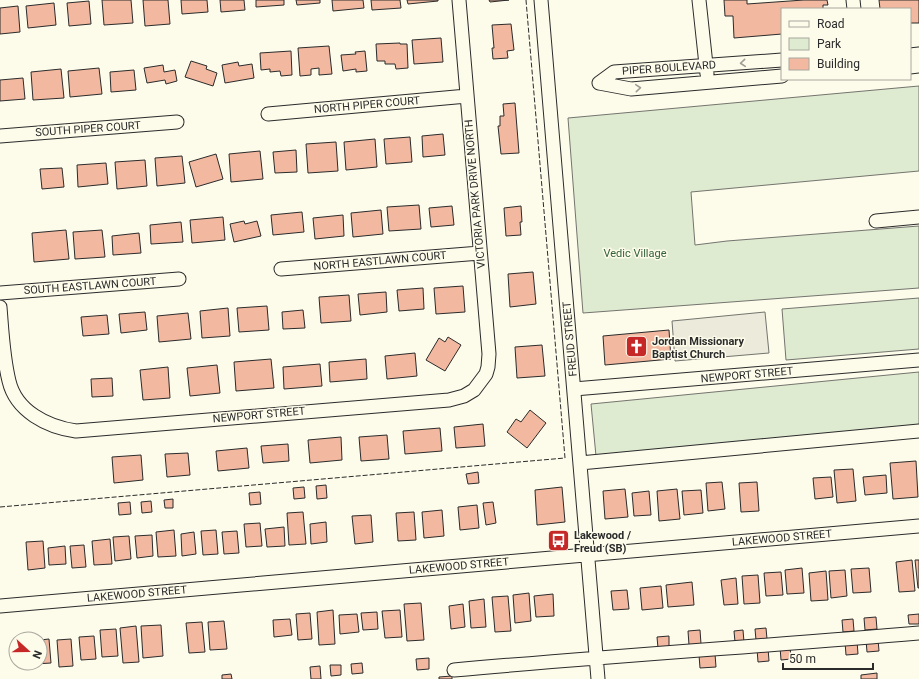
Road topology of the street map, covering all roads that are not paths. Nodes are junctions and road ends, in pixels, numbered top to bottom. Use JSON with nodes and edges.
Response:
{"nodes":[{"id":1,"x":459,"y":0,"type":"edge"},
{"id":2,"x":541,"y":0,"type":"edge"},
{"id":3,"x":699,"y":0,"type":"edge"},
{"id":4,"x":781,"y":60,"type":"edge"},
{"id":5,"x":707,"y":66,"type":"junction"},
{"id":6,"x":781,"y":76,"type":"edge"},
{"id":7,"x":707,"y":82,"type":"junction"},
{"id":8,"x":467,"y":96,"type":"junction"},
{"id":9,"x":268,"y":114,"type":"dead end"},
{"id":10,"x":177,"y":122,"type":"dead end"},
{"id":11,"x":0,"y":136,"type":"edge"},
{"id":12,"x":919,"y":217,"type":"edge"},
{"id":13,"x":876,"y":221,"type":"dead end"},
{"id":14,"x":480,"y":253,"type":"junction"},
{"id":15,"x":281,"y":269,"type":"dead end"},
{"id":16,"x":179,"y":279,"type":"dead end"},
{"id":17,"x":0,"y":293,"type":"edge"},
{"id":18,"x":0,"y":307,"type":"edge"},
{"id":19,"x":919,"y":360,"type":"edge"},
{"id":20,"x":478,"y":385,"type":"joint"},
{"id":21,"x":574,"y":389,"type":"junction"},
{"id":22,"x":919,"y":431,"type":"edge"},
{"id":23,"x":580,"y":463,"type":"junction"},
{"id":24,"x":919,"y":526,"type":"edge"},
{"id":25,"x":588,"y":554,"type":"junction"},
{"id":26,"x":0,"y":606,"type":"edge"},
{"id":27,"x":919,"y":633,"type":"edge"},
{"id":28,"x":597,"y":657,"type":"junction"},
{"id":29,"x":454,"y":670,"type":"dead end"},
{"id":30,"x":598,"y":679,"type":"edge"}],
"edges":[{"from":1,"to":8,"type":"street","name":"VICTORIA PARK DRIVE NORTH"},
{"from":2,"to":21,"type":"street","name":"FREUD STREET"},
{"from":3,"to":5,"type":"street"},
{"from":4,"to":5,"type":"street","name":"PIPER BOULEVARD","one_way":true},
{"from":5,"to":7,"type":"street"},
{"from":5,"to":7,"type":"street","name":"PIPER BOULEVARD","one_way":true},
{"from":6,"to":7,"type":"street","name":"PIPER BOULEVARD"},
{"from":8,"to":9,"type":"street","name":"NORTH PIPER COURT"},
{"from":8,"to":14,"type":"street","name":"VICTORIA PARK DRIVE NORTH"},
{"from":10,"to":11,"type":"street","name":"SOUTH PIPER COURT"},
{"from":12,"to":13,"type":"street"},
{"from":14,"to":15,"type":"street","name":"NORTH EASTLAWN COURT"},
{"from":14,"to":20,"type":"street","name":"VICTORIA PARK DRIVE NORTH"},
{"from":16,"to":17,"type":"street","name":"SOUTH EASTLAWN COURT"},
{"from":18,"to":20,"type":"street","name":"NEWPORT STREET"},
{"from":19,"to":21,"type":"street","name":"NEWPORT STREET"},
{"from":21,"to":23,"type":"street","name":"FREUD STREET"},
{"from":22,"to":23,"type":"street"},
{"from":23,"to":25,"type":"street","name":"FREUD STREET"},
{"from":24,"to":25,"type":"street","name":"LAKEWOOD STREET"},
{"from":25,"to":26,"type":"street","name":"LAKEWOOD STREET"},
{"from":25,"to":28,"type":"street","name":"FREUD STREET"},
{"from":27,"to":28,"type":"street"},
{"from":28,"to":29,"type":"street"},
{"from":28,"to":30,"type":"street","name":"FREUD STREET"}]}
